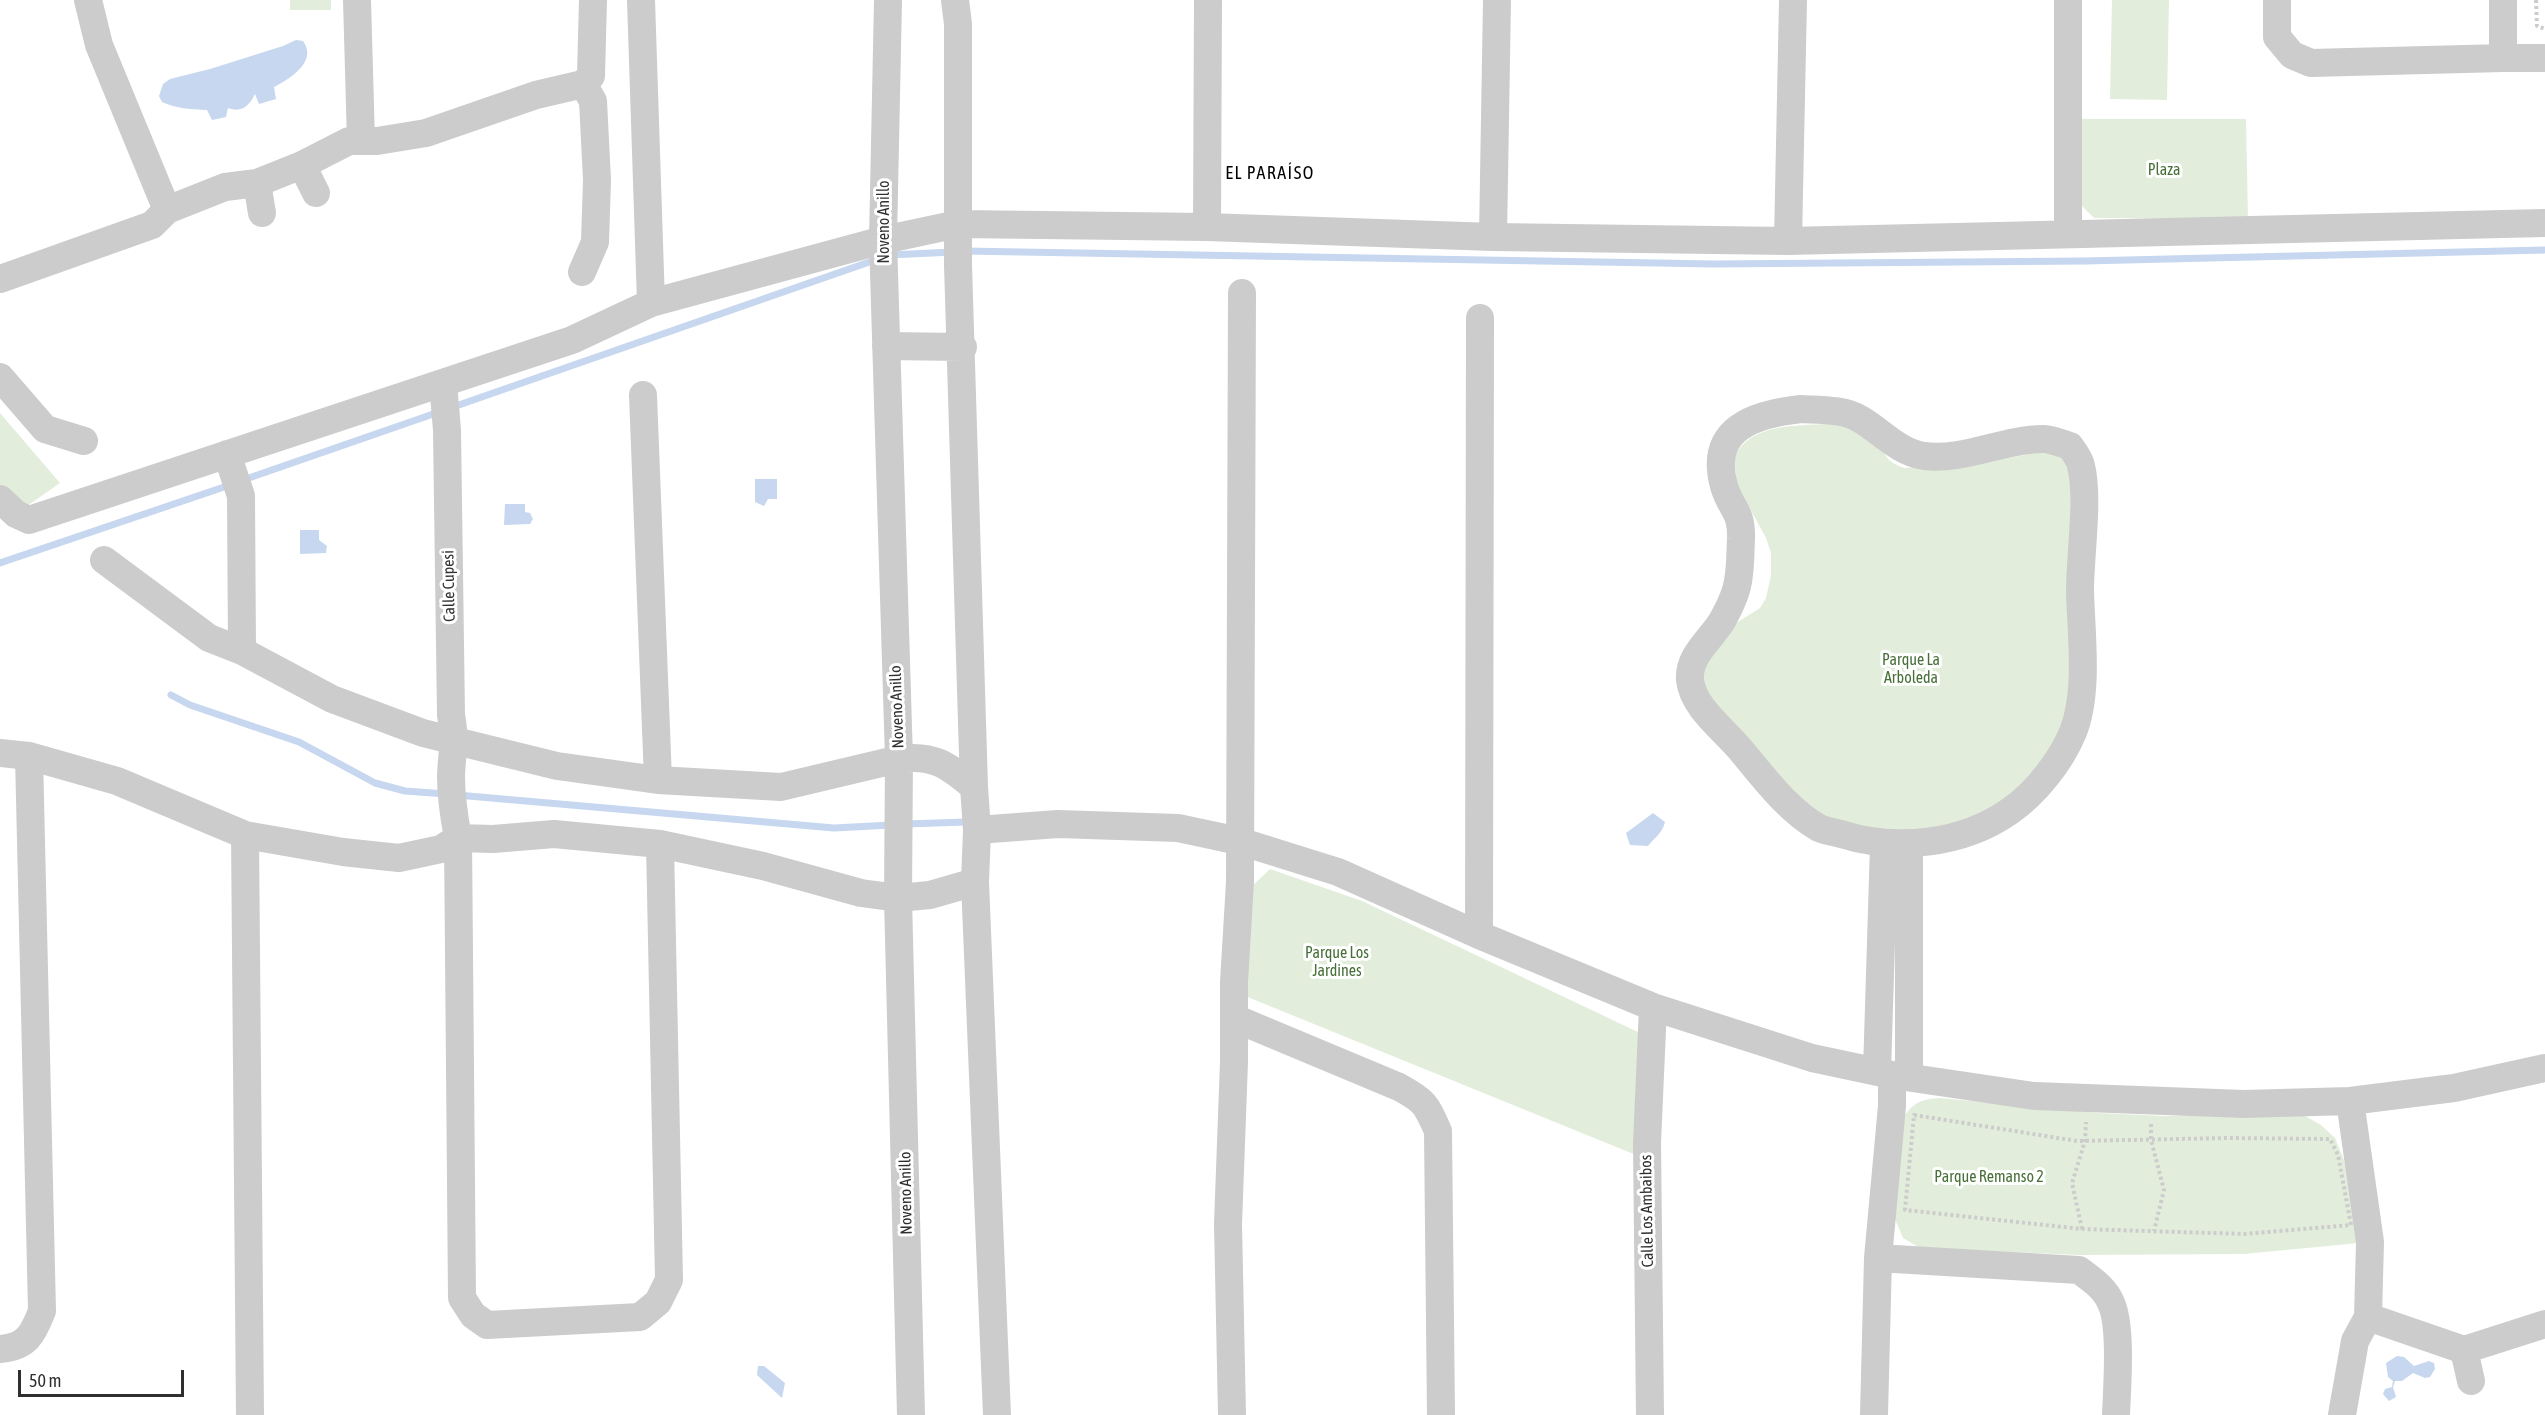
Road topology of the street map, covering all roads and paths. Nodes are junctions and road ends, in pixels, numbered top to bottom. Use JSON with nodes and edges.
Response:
{"nodes":[{"id":1,"x":88,"y":0,"type":"edge"},
{"id":2,"x":357,"y":0,"type":"edge"},
{"id":3,"x":593,"y":0,"type":"edge"},
{"id":4,"x":641,"y":0,"type":"edge"},
{"id":5,"x":888,"y":0,"type":"edge"},
{"id":6,"x":955,"y":0,"type":"edge"},
{"id":7,"x":1208,"y":0,"type":"edge"},
{"id":8,"x":1497,"y":0,"type":"edge"},
{"id":9,"x":1792,"y":0,"type":"edge"},
{"id":10,"x":2068,"y":0,"type":"edge"},
{"id":11,"x":2277,"y":0,"type":"edge"},
{"id":12,"x":2503,"y":0,"type":"edge"},
{"id":13,"x":2536,"y":0,"type":"edge"},
{"id":14,"x":2545,"y":29,"type":"edge"},
{"id":15,"x":2503,"y":58,"type":"junction"},
{"id":16,"x":2545,"y":58,"type":"edge"},
{"id":17,"x":583,"y":84,"type":"junction"},
{"id":18,"x":361,"y":141,"type":"junction"},
{"id":19,"x":302,"y":165,"type":"junction"},
{"id":20,"x":257,"y":183,"type":"junction"},
{"id":21,"x":316,"y":193,"type":"dead end"},
{"id":22,"x":167,"y":210,"type":"junction"},
{"id":23,"x":262,"y":213,"type":"dead end"},
{"id":24,"x":2545,"y":223,"type":"edge"},
{"id":25,"x":1207,"y":227,"type":"junction"},
{"id":26,"x":2068,"y":233,"type":"junction"},
{"id":27,"x":1493,"y":237,"type":"junction"},
{"id":28,"x":1788,"y":241,"type":"junction"},
{"id":29,"x":958,"y":243,"type":"junction"},
{"id":30,"x":883,"y":254,"type":"junction"},
{"id":31,"x":582,"y":272,"type":"dead end"},
{"id":32,"x":0,"y":279,"type":"edge"},
{"id":33,"x":1242,"y":293,"type":"dead end"},
{"id":34,"x":651,"y":303,"type":"junction"},
{"id":35,"x":1480,"y":318,"type":"dead end"},
{"id":36,"x":886,"y":346,"type":"junction"},
{"id":37,"x":963,"y":347,"type":"junction"},
{"id":38,"x":0,"y":377,"type":"edge"},
{"id":39,"x":643,"y":395,"type":"dead end"},
{"id":40,"x":445,"y":407,"type":"junction"},
{"id":41,"x":84,"y":441,"type":"dead end"},
{"id":42,"x":235,"y":476,"type":"junction"},
{"id":43,"x":0,"y":500,"type":"edge"},
{"id":44,"x":29,"y":520,"type":"junction"},
{"id":45,"x":0,"y":530,"type":"edge"},
{"id":46,"x":104,"y":560,"type":"dead end"},
{"id":47,"x":242,"y":651,"type":"junction"},
{"id":48,"x":456,"y":741,"type":"junction"},
{"id":49,"x":0,"y":753,"type":"edge"},
{"id":50,"x":29,"y":756,"type":"junction"},
{"id":51,"x":899,"y":759,"type":"junction"},
{"id":52,"x":658,"y":780,"type":"junction"},
{"id":53,"x":974,"y":787,"type":"junction"},
{"id":54,"x":455,"y":825,"type":"junction"},
{"id":55,"x":977,"y":830,"type":"junction"},
{"id":56,"x":245,"y":836,"type":"junction"},
{"id":57,"x":1239,"y":841,"type":"junction"},
{"id":58,"x":660,"y":844,"type":"junction"},
{"id":59,"x":1896,"y":844,"type":"junction"},
{"id":60,"x":975,"y":882,"type":"junction"},
{"id":61,"x":898,"y":898,"type":"junction"},
{"id":62,"x":1479,"y":935,"type":"junction"},
{"id":63,"x":1653,"y":1007,"type":"junction"},
{"id":64,"x":1234,"y":1018,"type":"junction"},
{"id":65,"x":2545,"y":1068,"type":"edge"},
{"id":66,"x":1893,"y":1074,"type":"junction"},
{"id":67,"x":2350,"y":1101,"type":"junction"},
{"id":68,"x":2151,"y":1140,"type":"junction"},
{"id":69,"x":2085,"y":1141,"type":"junction"},
{"id":70,"x":2082,"y":1229,"type":"junction"},
{"id":71,"x":2154,"y":1231,"type":"junction"},
{"id":72,"x":1878,"y":1258,"type":"junction"},
{"id":73,"x":2368,"y":1317,"type":"junction"},
{"id":74,"x":2545,"y":1324,"type":"edge"},
{"id":75,"x":0,"y":1349,"type":"edge"},
{"id":76,"x":2464,"y":1350,"type":"junction"},
{"id":77,"x":2471,"y":1381,"type":"dead end"},
{"id":78,"x":250,"y":1415,"type":"edge"},
{"id":79,"x":911,"y":1415,"type":"edge"},
{"id":80,"x":997,"y":1415,"type":"edge"},
{"id":81,"x":1232,"y":1415,"type":"edge"},
{"id":82,"x":1441,"y":1415,"type":"edge"},
{"id":83,"x":1650,"y":1415,"type":"edge"},
{"id":84,"x":1874,"y":1415,"type":"edge"},
{"id":85,"x":2116,"y":1415,"type":"edge"},
{"id":86,"x":2342,"y":1415,"type":"edge"}],
"edges":[{"from":1,"to":22,"type":"street"},
{"from":2,"to":18,"type":"street"},
{"from":3,"to":17,"type":"street"},
{"from":4,"to":34,"type":"street"},
{"from":5,"to":30,"type":"street","name":"Noveno Anillo"},
{"from":6,"to":29,"type":"street"},
{"from":7,"to":25,"type":"street"},
{"from":8,"to":27,"type":"street"},
{"from":9,"to":28,"type":"street"},
{"from":10,"to":26,"type":"street"},
{"from":11,"to":15,"type":"street"},
{"from":12,"to":15,"type":"street"},
{"from":13,"to":14,"type":"path"},
{"from":15,"to":16,"type":"street"},
{"from":17,"to":18,"type":"street"},
{"from":17,"to":31,"type":"street"},
{"from":18,"to":19,"type":"street"},
{"from":19,"to":20,"type":"street"},
{"from":19,"to":21,"type":"street"},
{"from":20,"to":22,"type":"street"},
{"from":20,"to":23,"type":"street"},
{"from":22,"to":32,"type":"street"},
{"from":24,"to":26,"type":"street"},
{"from":25,"to":27,"type":"street"},
{"from":25,"to":29,"type":"street"},
{"from":26,"to":28,"type":"street"},
{"from":27,"to":28,"type":"street"},
{"from":29,"to":30,"type":"street"},
{"from":29,"to":37,"type":"street"},
{"from":30,"to":34,"type":"street"},
{"from":30,"to":36,"type":"street","name":"Noveno Anillo"},
{"from":33,"to":57,"type":"street"},
{"from":34,"to":40,"type":"street"},
{"from":35,"to":62,"type":"street"},
{"from":36,"to":37,"type":"street"},
{"from":36,"to":51,"type":"street","name":"Noveno Anillo"},
{"from":37,"to":53,"type":"street"},
{"from":38,"to":41,"type":"street"},
{"from":39,"to":52,"type":"street"},
{"from":40,"to":42,"type":"street"},
{"from":40,"to":48,"type":"street","name":"Calle Cupesi"},
{"from":42,"to":44,"type":"street"},
{"from":42,"to":47,"type":"street"},
{"from":43,"to":44,"type":"street"},
{"from":44,"to":45,"type":"street"},
{"from":46,"to":47,"type":"street"},
{"from":47,"to":48,"type":"street"},
{"from":48,"to":52,"type":"street"},
{"from":48,"to":54,"type":"street","name":"Calle Cupesi"},
{"from":49,"to":50,"type":"street"},
{"from":50,"to":56,"type":"street"},
{"from":50,"to":75,"type":"street"},
{"from":51,"to":52,"type":"street"},
{"from":51,"to":53,"type":"street"},
{"from":51,"to":61,"type":"street","name":"Noveno Anillo"},
{"from":53,"to":55,"type":"street"},
{"from":54,"to":56,"type":"street"},
{"from":54,"to":58,"type":"street"},
{"from":54,"to":58,"type":"street","name":"Calle Cupesi"},
{"from":55,"to":57,"type":"street"},
{"from":55,"to":60,"type":"street"},
{"from":56,"to":78,"type":"street"},
{"from":57,"to":62,"type":"street"},
{"from":57,"to":64,"type":"street"},
{"from":58,"to":61,"type":"street"},
{"from":59,"to":59,"type":"street"},
{"from":59,"to":66,"type":"street"},
{"from":60,"to":61,"type":"street"},
{"from":60,"to":80,"type":"street"},
{"from":61,"to":79,"type":"street","name":"Noveno Anillo"},
{"from":62,"to":63,"type":"street"},
{"from":63,"to":66,"type":"street"},
{"from":63,"to":83,"type":"street","name":"Calle Los Ambaibos"},
{"from":64,"to":81,"type":"street"},
{"from":64,"to":82,"type":"street"},
{"from":65,"to":67,"type":"street"},
{"from":66,"to":67,"type":"street"},
{"from":66,"to":72,"type":"street"},
{"from":67,"to":73,"type":"street"},
{"from":68,"to":69,"type":"path"},
{"from":68,"to":71,"type":"path"},
{"from":68,"to":71,"type":"path"},
{"from":69,"to":70,"type":"path"},
{"from":69,"to":70,"type":"path"},
{"from":70,"to":71,"type":"path"},
{"from":72,"to":84,"type":"street"},
{"from":72,"to":85,"type":"street"},
{"from":73,"to":76,"type":"street"},
{"from":73,"to":86,"type":"street"},
{"from":74,"to":76,"type":"street"},
{"from":76,"to":77,"type":"street"}]}
